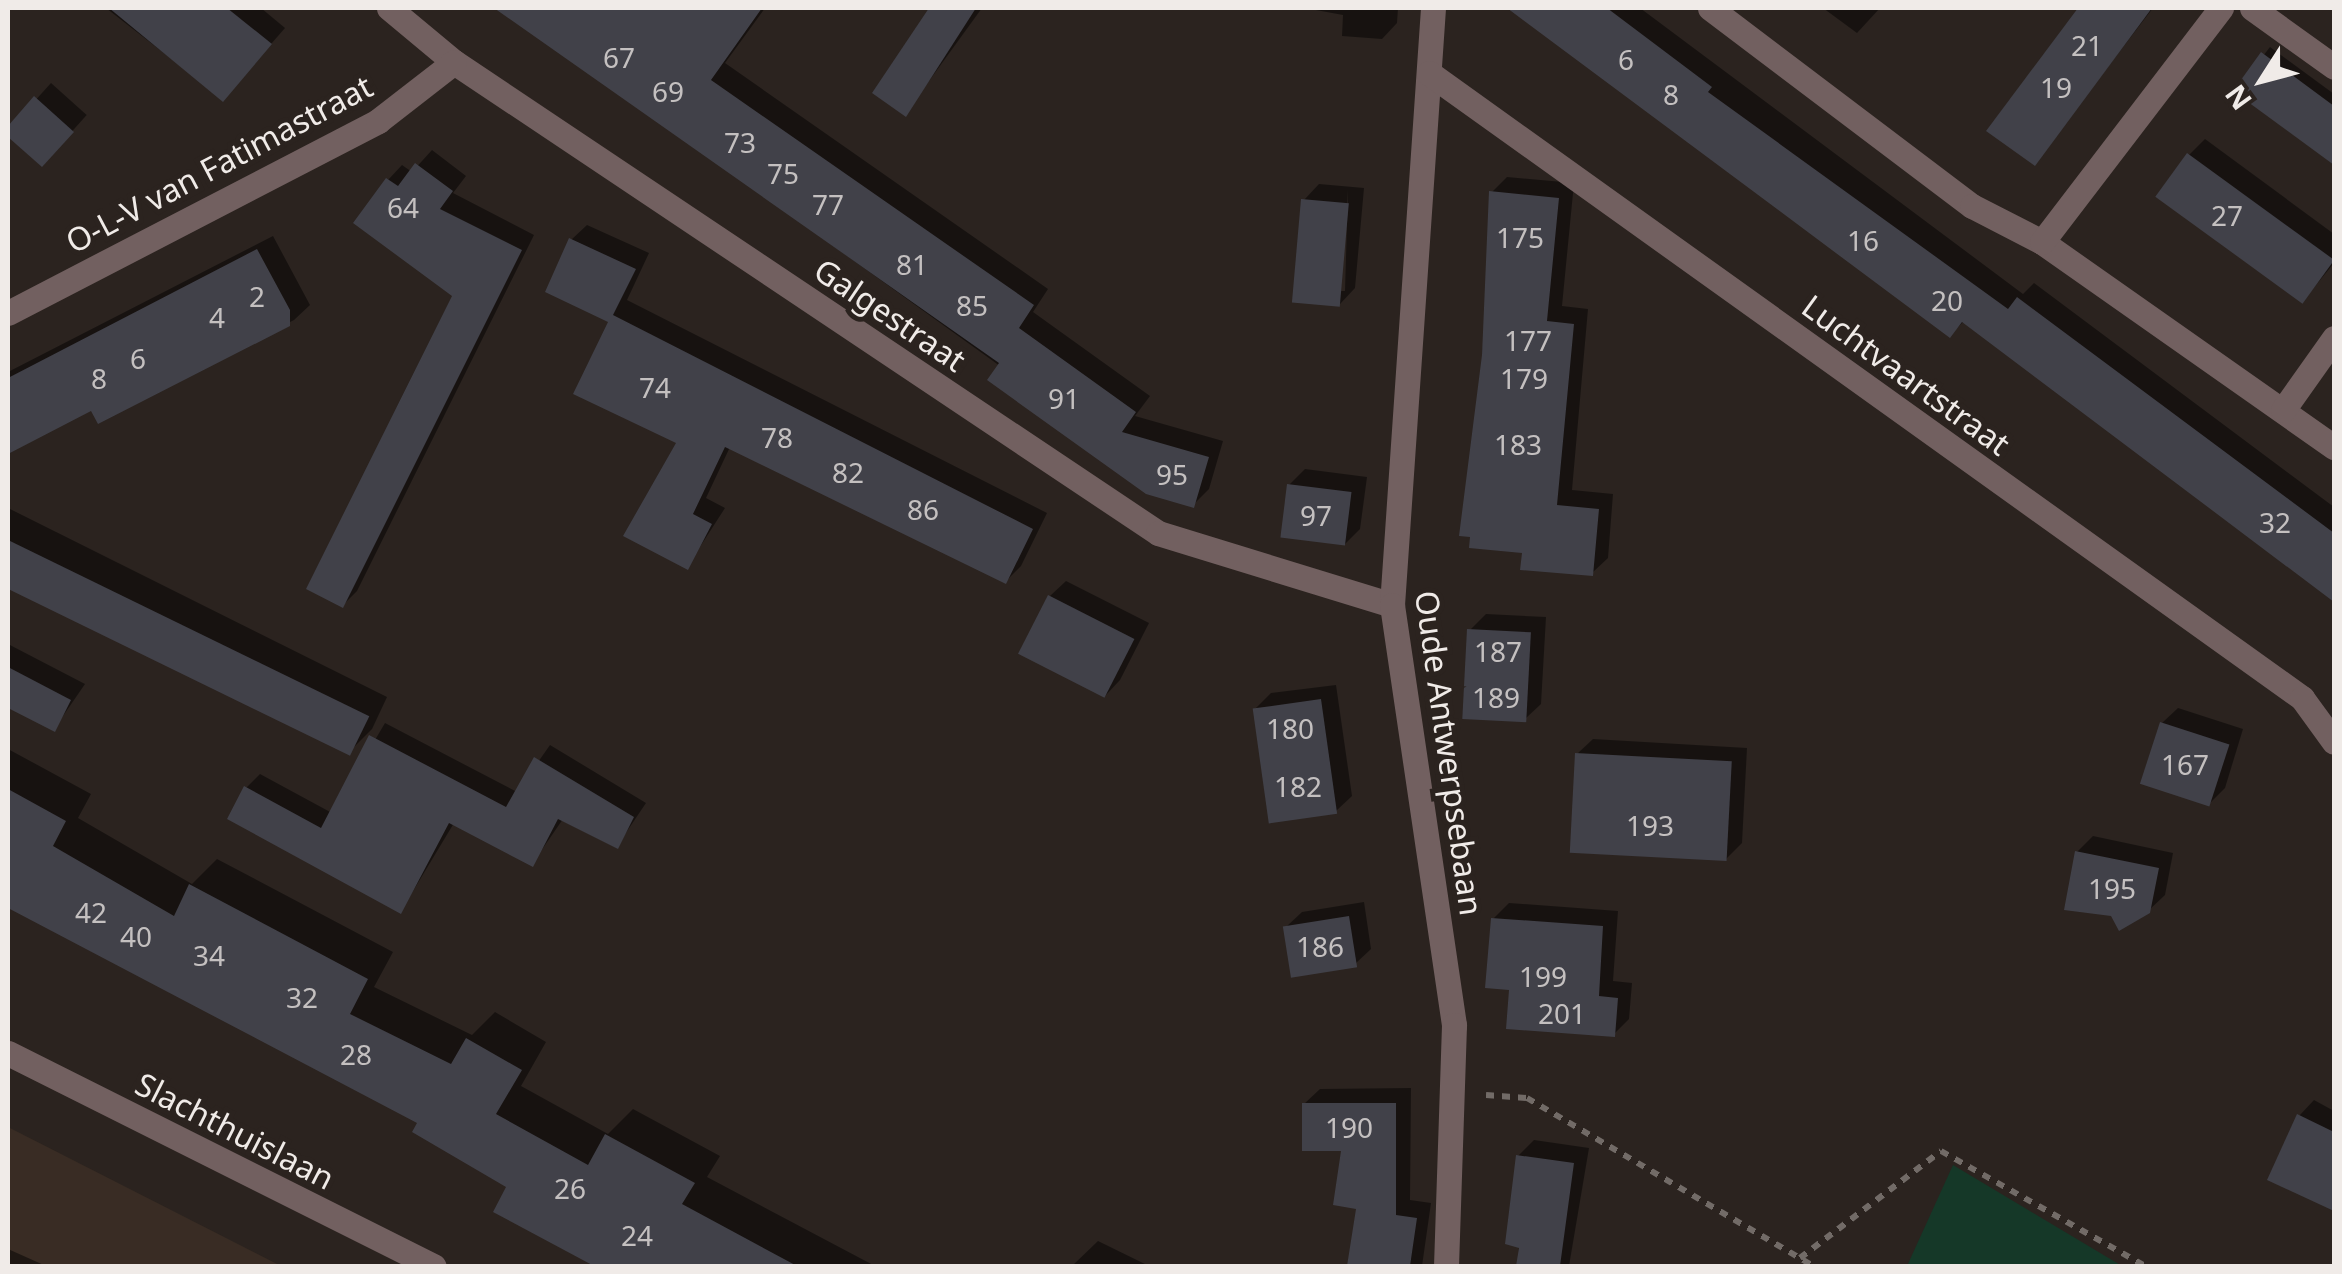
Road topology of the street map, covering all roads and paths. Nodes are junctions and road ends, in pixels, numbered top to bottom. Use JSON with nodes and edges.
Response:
{"nodes":[{"id":1,"x":389,"y":8,"type":"edge"},
{"id":2,"x":1433,"y":8,"type":"edge"},
{"id":3,"x":2220,"y":8,"type":"edge"},
{"id":4,"x":2252,"y":8,"type":"edge"},
{"id":5,"x":1715,"y":9,"type":"edge"},
{"id":6,"x":454,"y":62,"type":"junction"},
{"id":7,"x":2334,"y":67,"type":"edge"},
{"id":8,"x":1429,"y":73,"type":"junction"},
{"id":9,"x":2042,"y":242,"type":"junction"},
{"id":10,"x":8,"y":313,"type":"edge"},
{"id":11,"x":2334,"y":338,"type":"edge"},
{"id":12,"x":2283,"y":410,"type":"junction"},
{"id":13,"x":2334,"y":447,"type":"edge"},
{"id":14,"x":1392,"y":605,"type":"junction"},
{"id":15,"x":2334,"y":742,"type":"edge"},
{"id":16,"x":8,"y":1053,"type":"edge"},
{"id":17,"x":1452,"y":1092,"type":"junction"},
{"id":18,"x":1800,"y":1258,"type":"junction"},
{"id":19,"x":434,"y":1266,"type":"edge"},
{"id":20,"x":1446,"y":1266,"type":"edge"},
{"id":21,"x":1814,"y":1266,"type":"edge"},
{"id":22,"x":2145,"y":1266,"type":"edge"}],
"edges":[{"from":1,"to":6,"type":"street","name":"Galgestraat"},
{"from":2,"to":8,"type":"street","name":"Oude Antwerpsebaan"},
{"from":3,"to":9,"type":"street"},
{"from":4,"to":7,"type":"street"},
{"from":5,"to":9,"type":"street"},
{"from":6,"to":10,"type":"street","name":"O-L-V van Fatimastraat"},
{"from":6,"to":14,"type":"street","name":"Galgestraat"},
{"from":8,"to":14,"type":"street","name":"Oude Antwerpsebaan"},
{"from":8,"to":15,"type":"street","name":"Luchtvaartstraat"},
{"from":9,"to":12,"type":"street"},
{"from":11,"to":12,"type":"street"},
{"from":12,"to":13,"type":"street"},
{"from":14,"to":17,"type":"street","name":"Oude Antwerpsebaan"},
{"from":16,"to":19,"type":"street","name":"Slachthuislaan"},
{"from":17,"to":18,"type":"path"},
{"from":17,"to":20,"type":"street","name":"Oude Antwerpsebaan"},
{"from":18,"to":21,"type":"path"},
{"from":18,"to":22,"type":"path"}]}
